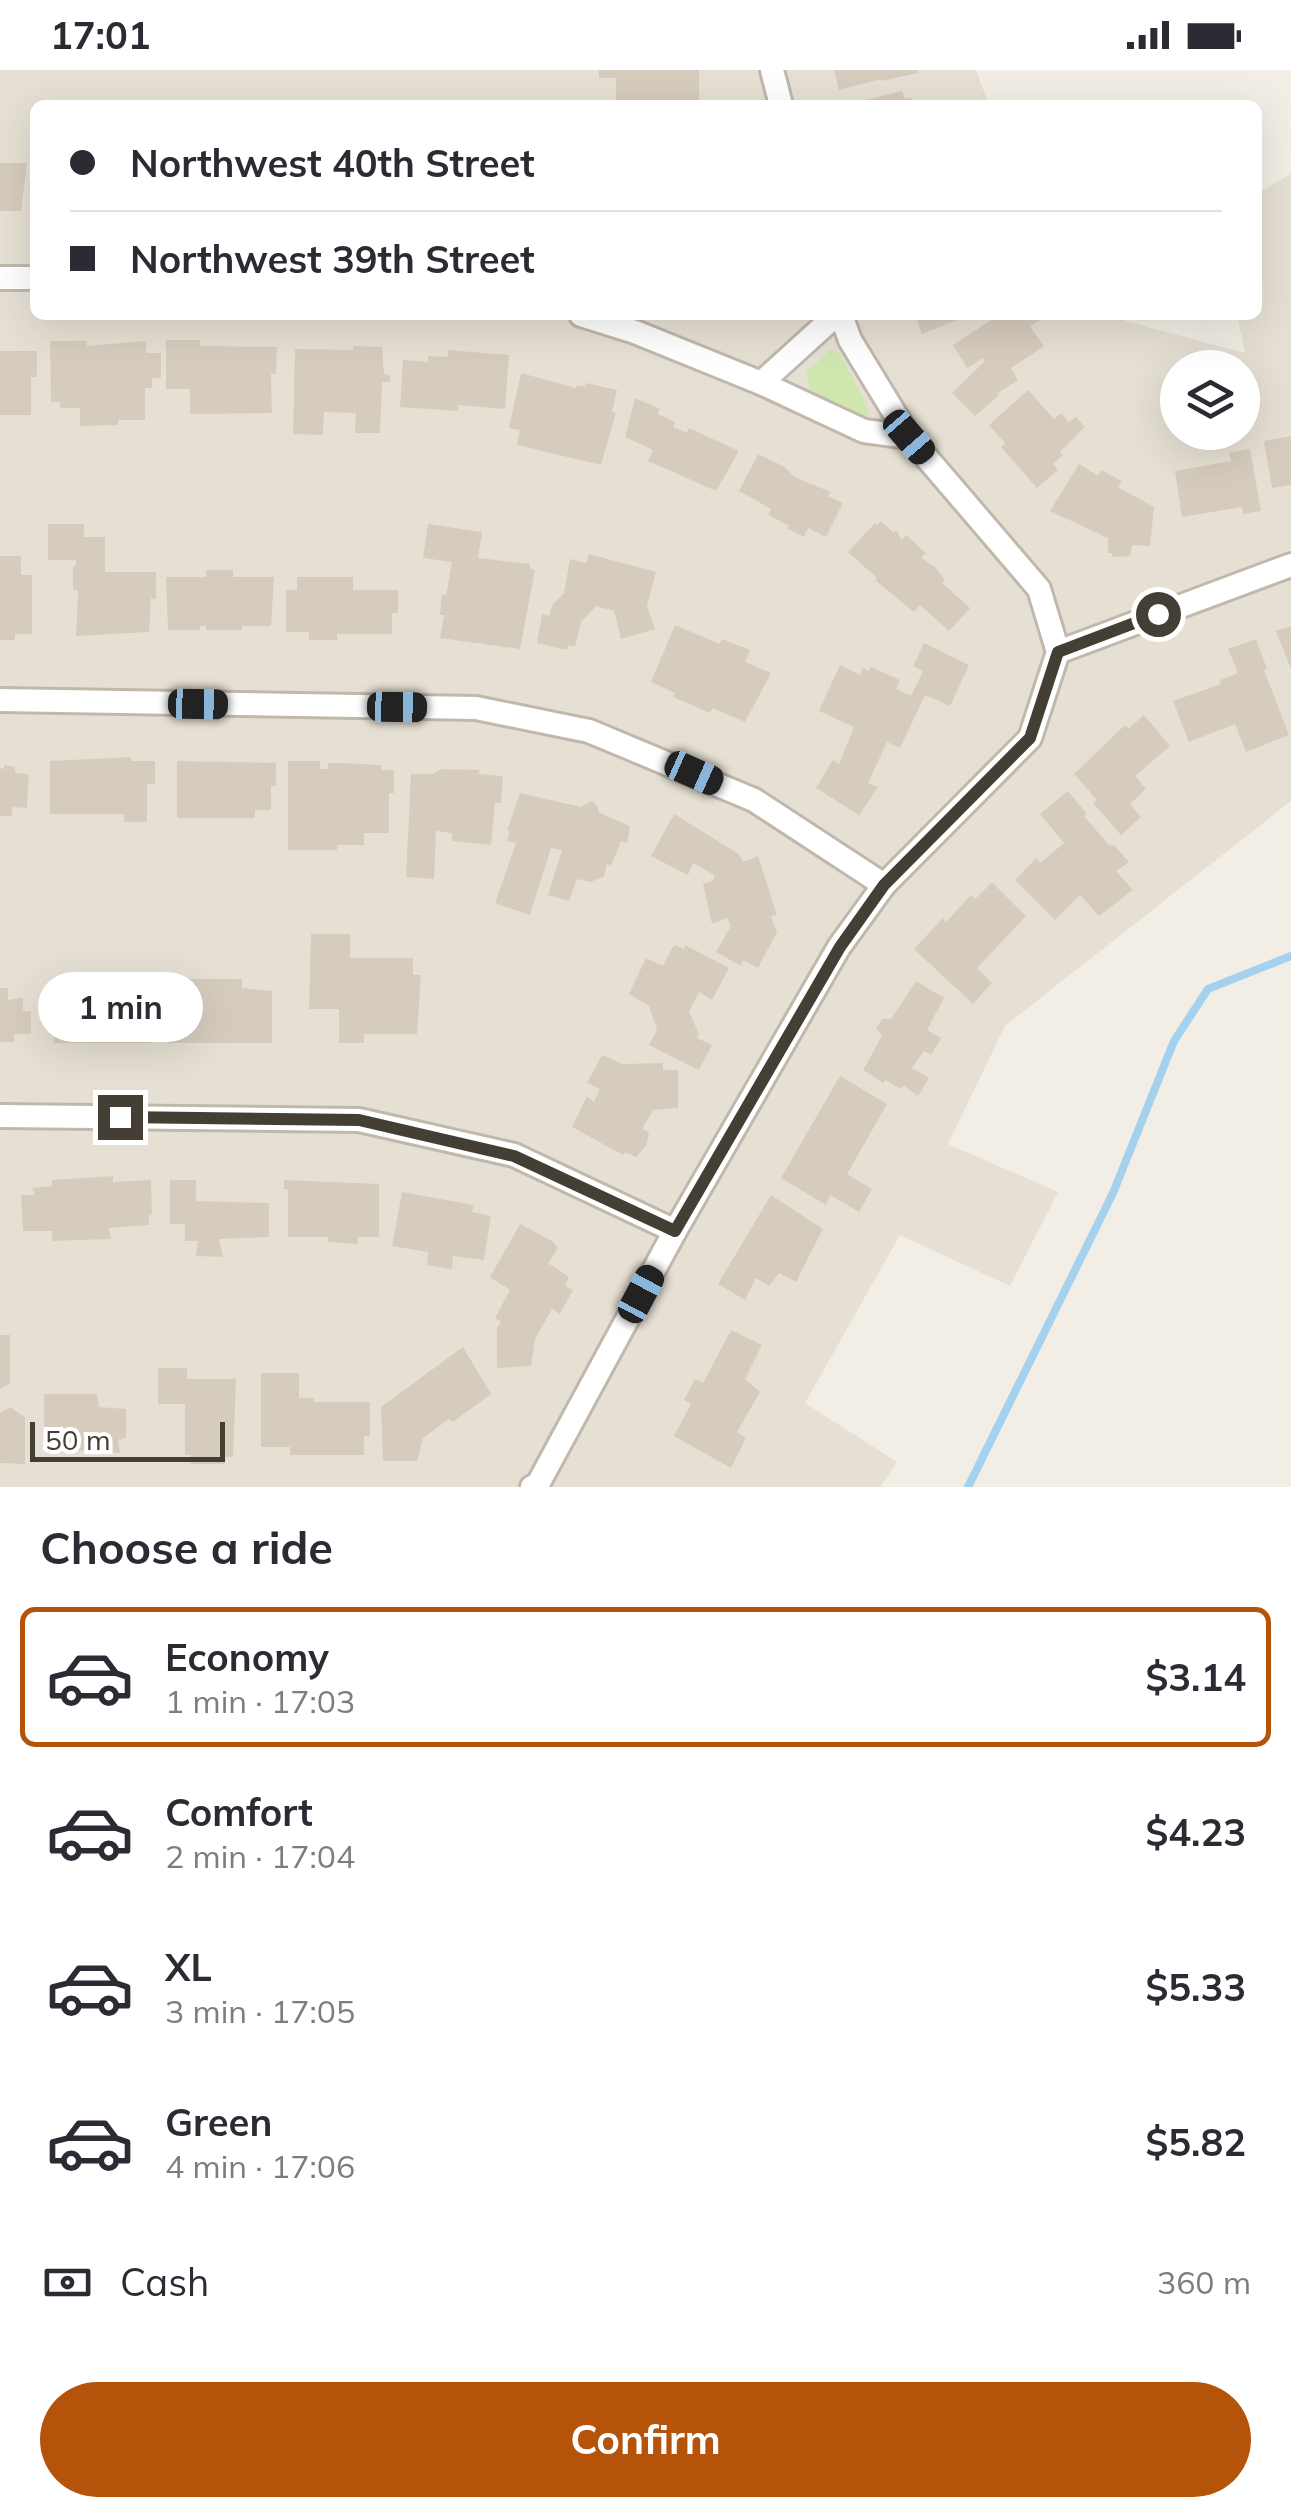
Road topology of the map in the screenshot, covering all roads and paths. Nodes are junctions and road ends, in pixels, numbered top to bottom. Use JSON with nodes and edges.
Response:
{"nodes":[{"id":1,"x":772,"y":70,"type":"edge"},
{"id":2,"x":780,"y":100,"type":"edge"},
{"id":3,"x":0,"y":278,"type":"edge"},
{"id":4,"x":30,"y":278,"type":"edge"},
{"id":5,"x":596,"y":320,"type":"edge"},
{"id":6,"x":832,"y":320,"type":"edge"},
{"id":7,"x":840,"y":320,"type":"edge"},
{"id":8,"x":761,"y":383,"type":"junction"},
{"id":9,"x":909,"y":437,"type":"junction"},
{"id":10,"x":1291,"y":565,"type":"edge"},
{"id":11,"x":1058,"y":652,"type":"junction"},
{"id":12,"x":0,"y":700,"type":"edge"},
{"id":13,"x":884,"y":885,"type":"junction"},
{"id":14,"x":0,"y":1116,"type":"edge"},
{"id":15,"x":675,"y":1231,"type":"junction"},
{"id":16,"x":532,"y":1487,"type":"edge"}],
"edges":[{"from":1,"to":2,"type":"street"},
{"from":3,"to":4,"type":"street"},
{"from":5,"to":8,"type":"street"},
{"from":6,"to":8,"type":"street"},
{"from":7,"to":9,"type":"street"},
{"from":8,"to":9,"type":"street"},
{"from":9,"to":11,"type":"street"},
{"from":10,"to":11,"type":"street"},
{"from":11,"to":13,"type":"street"},
{"from":12,"to":13,"type":"street"},
{"from":13,"to":15,"type":"street"},
{"from":14,"to":15,"type":"street"},
{"from":15,"to":16,"type":"street"}]}
